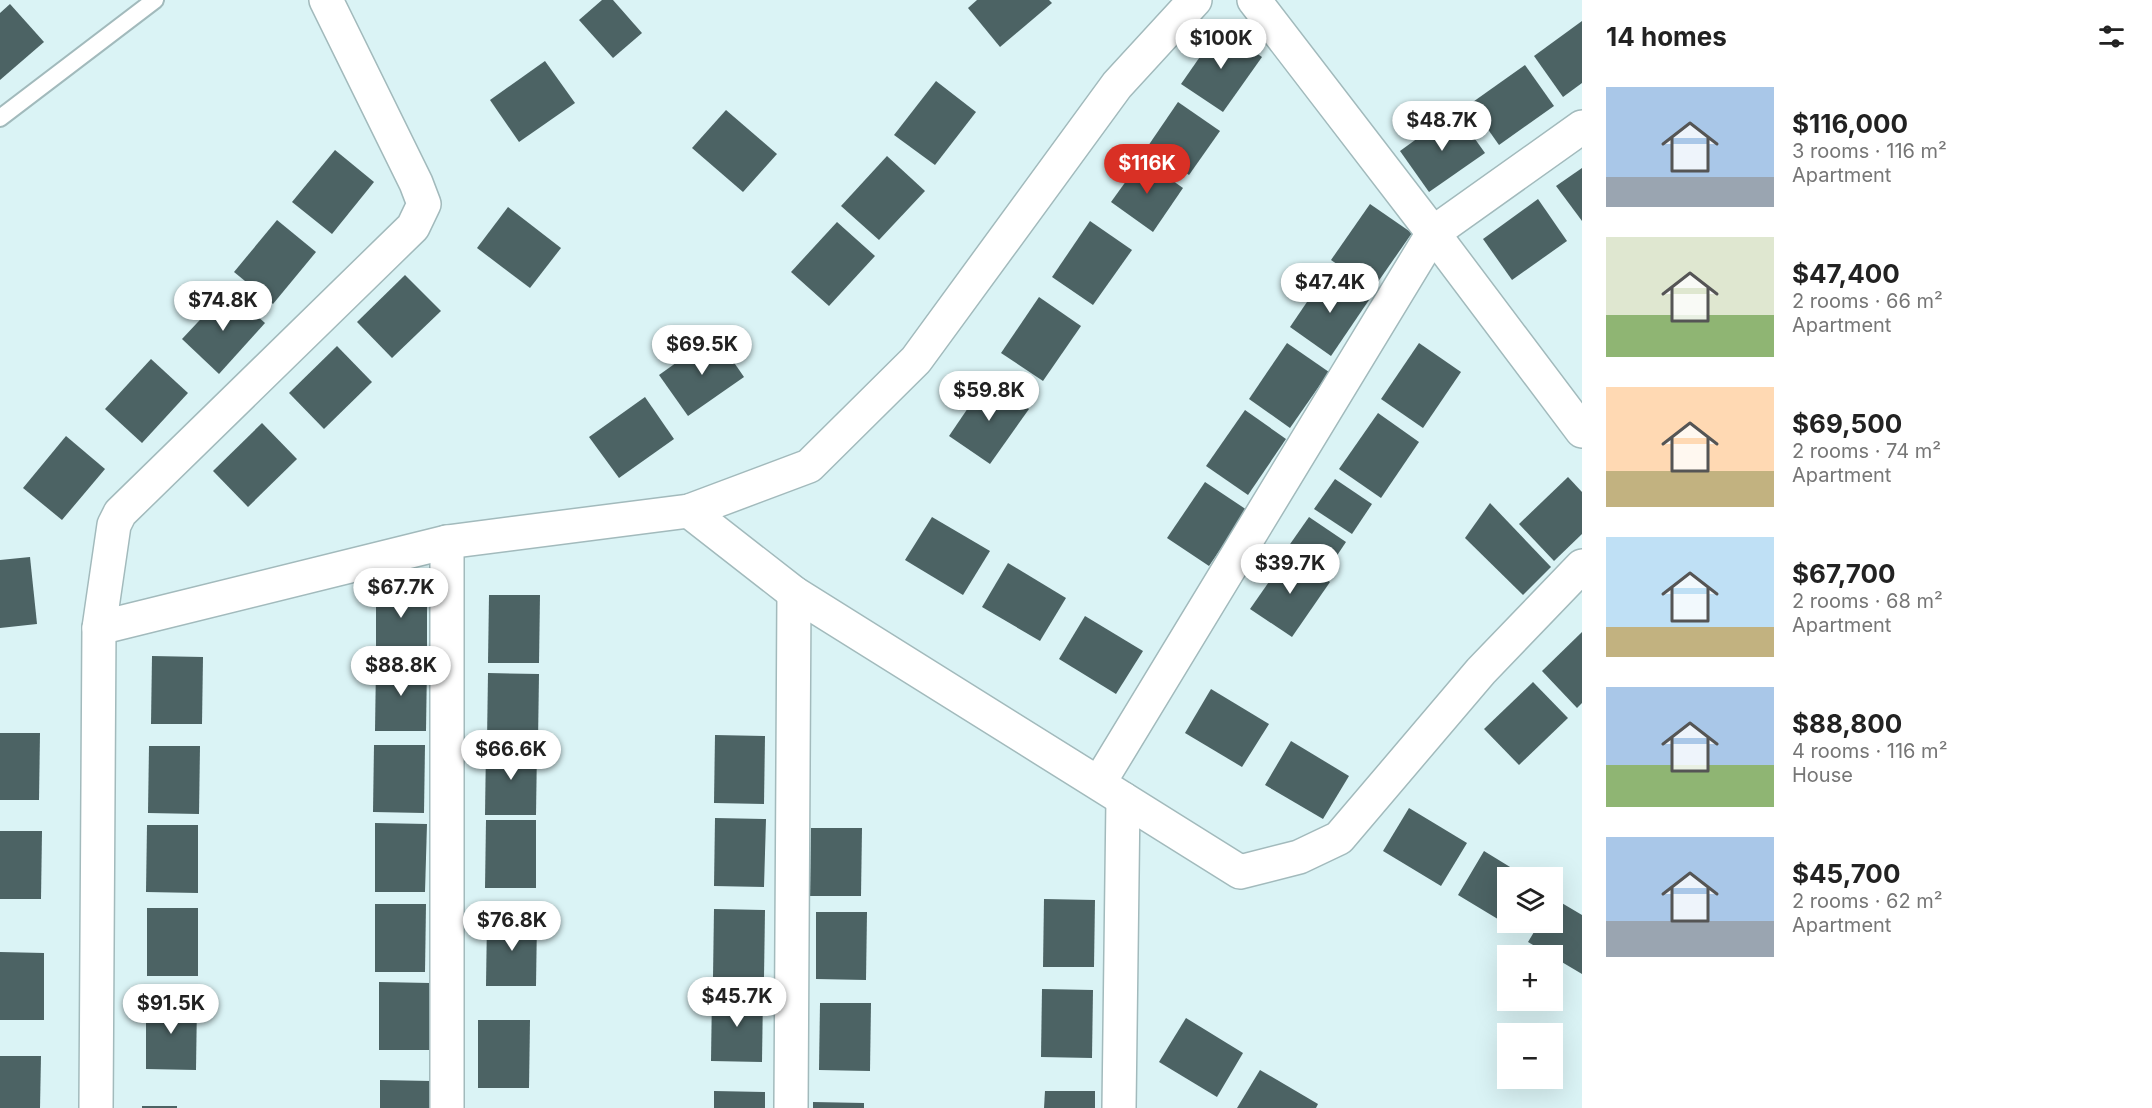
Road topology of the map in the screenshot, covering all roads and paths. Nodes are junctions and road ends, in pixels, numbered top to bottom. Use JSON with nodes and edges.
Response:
{"nodes":[{"id":1,"x":155,"y":0,"type":"edge"},
{"id":2,"x":326,"y":0,"type":"edge"},
{"id":3,"x":1195,"y":0,"type":"edge"},
{"id":4,"x":1254,"y":0,"type":"edge"},
{"id":5,"x":0,"y":118,"type":"edge"},
{"id":6,"x":1582,"y":127,"type":"edge"},
{"id":7,"x":1433,"y":233,"type":"junction"},
{"id":8,"x":1582,"y":431,"type":"edge"},
{"id":9,"x":689,"y":511,"type":"junction"},
{"id":10,"x":447,"y":542,"type":"junction"},
{"id":11,"x":1582,"y":566,"type":"edge"},
{"id":12,"x":794,"y":593,"type":"junction"},
{"id":13,"x":99,"y":628,"type":"junction"},
{"id":14,"x":1111,"y":791,"type":"junction"},
{"id":15,"x":96,"y":1108,"type":"edge"},
{"id":16,"x":447,"y":1108,"type":"edge"},
{"id":17,"x":791,"y":1108,"type":"edge"},
{"id":18,"x":1119,"y":1108,"type":"edge"}],
"edges":[{"from":1,"to":5,"type":"lane"},
{"from":2,"to":13,"type":"street"},
{"from":3,"to":9,"type":"street"},
{"from":4,"to":7,"type":"street"},
{"from":6,"to":7,"type":"street"},
{"from":7,"to":8,"type":"street"},
{"from":7,"to":14,"type":"street"},
{"from":9,"to":10,"type":"street"},
{"from":9,"to":12,"type":"street"},
{"from":10,"to":13,"type":"street"},
{"from":10,"to":16,"type":"street"},
{"from":11,"to":14,"type":"street"},
{"from":12,"to":14,"type":"street"},
{"from":12,"to":17,"type":"street"},
{"from":13,"to":15,"type":"street"},
{"from":14,"to":18,"type":"street"}]}
